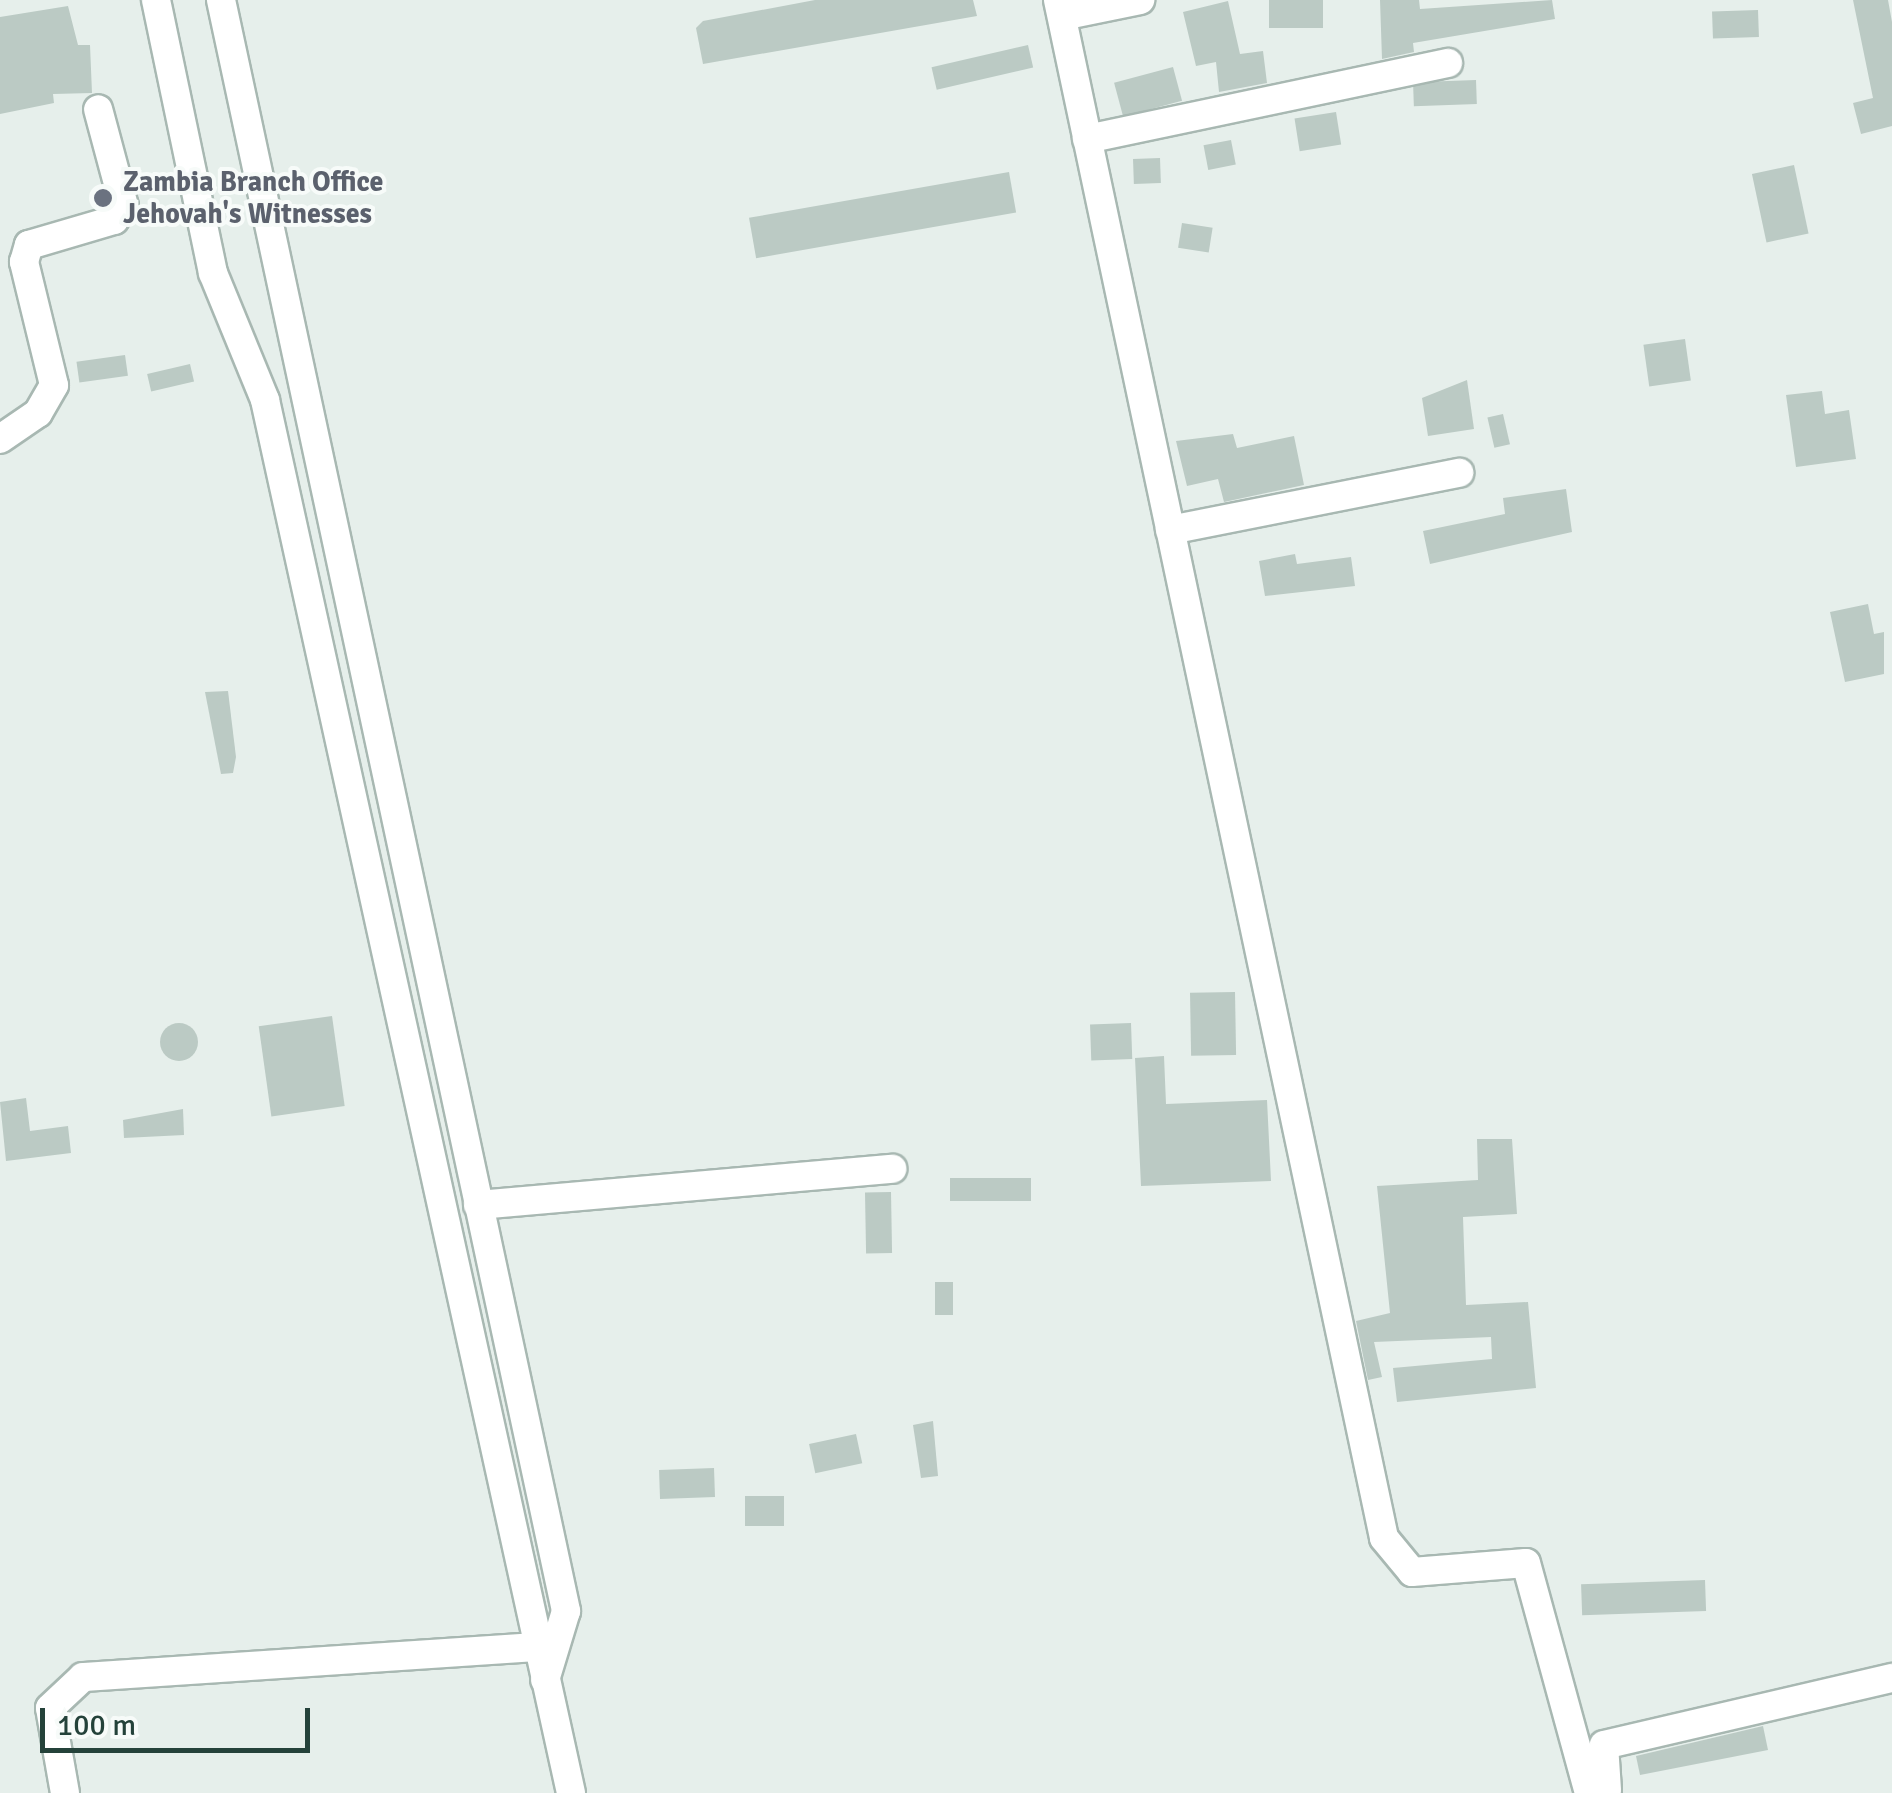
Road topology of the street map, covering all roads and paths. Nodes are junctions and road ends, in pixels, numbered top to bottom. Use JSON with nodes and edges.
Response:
{"nodes":[{"id":1,"x":156,"y":0,"type":"edge"},
{"id":2,"x":221,"y":0,"type":"edge"},
{"id":3,"x":1140,"y":0,"type":"edge"},
{"id":4,"x":1060,"y":8,"type":"edge"},
{"id":5,"x":1448,"y":63,"type":"dead end"},
{"id":6,"x":98,"y":109,"type":"dead end"},
{"id":7,"x":1087,"y":138,"type":"junction"},
{"id":8,"x":0,"y":439,"type":"edge"},
{"id":9,"x":1459,"y":473,"type":"dead end"},
{"id":10,"x":1170,"y":530,"type":"junction"},
{"id":11,"x":892,"y":1170,"type":"dead end"},
{"id":12,"x":478,"y":1205,"type":"junction"},
{"id":13,"x":538,"y":1647,"type":"junction"},
{"id":14,"x":1892,"y":1678,"type":"edge"},
{"id":15,"x":545,"y":1680,"type":"junction"},
{"id":16,"x":65,"y":1793,"type":"edge"},
{"id":17,"x":571,"y":1793,"type":"edge"},
{"id":18,"x":1589,"y":1793,"type":"edge"},
{"id":19,"x":1608,"y":1793,"type":"edge"}],
"edges":[{"from":1,"to":13,"type":"street"},
{"from":2,"to":12,"type":"street"},
{"from":3,"to":4,"type":"street"},
{"from":4,"to":7,"type":"street"},
{"from":5,"to":7,"type":"street"},
{"from":6,"to":8,"type":"street"},
{"from":7,"to":10,"type":"street"},
{"from":9,"to":10,"type":"street"},
{"from":10,"to":18,"type":"street"},
{"from":11,"to":12,"type":"street"},
{"from":12,"to":15,"type":"street"},
{"from":13,"to":15,"type":"street"},
{"from":13,"to":16,"type":"street"},
{"from":14,"to":19,"type":"street"},
{"from":15,"to":17,"type":"street"}]}
